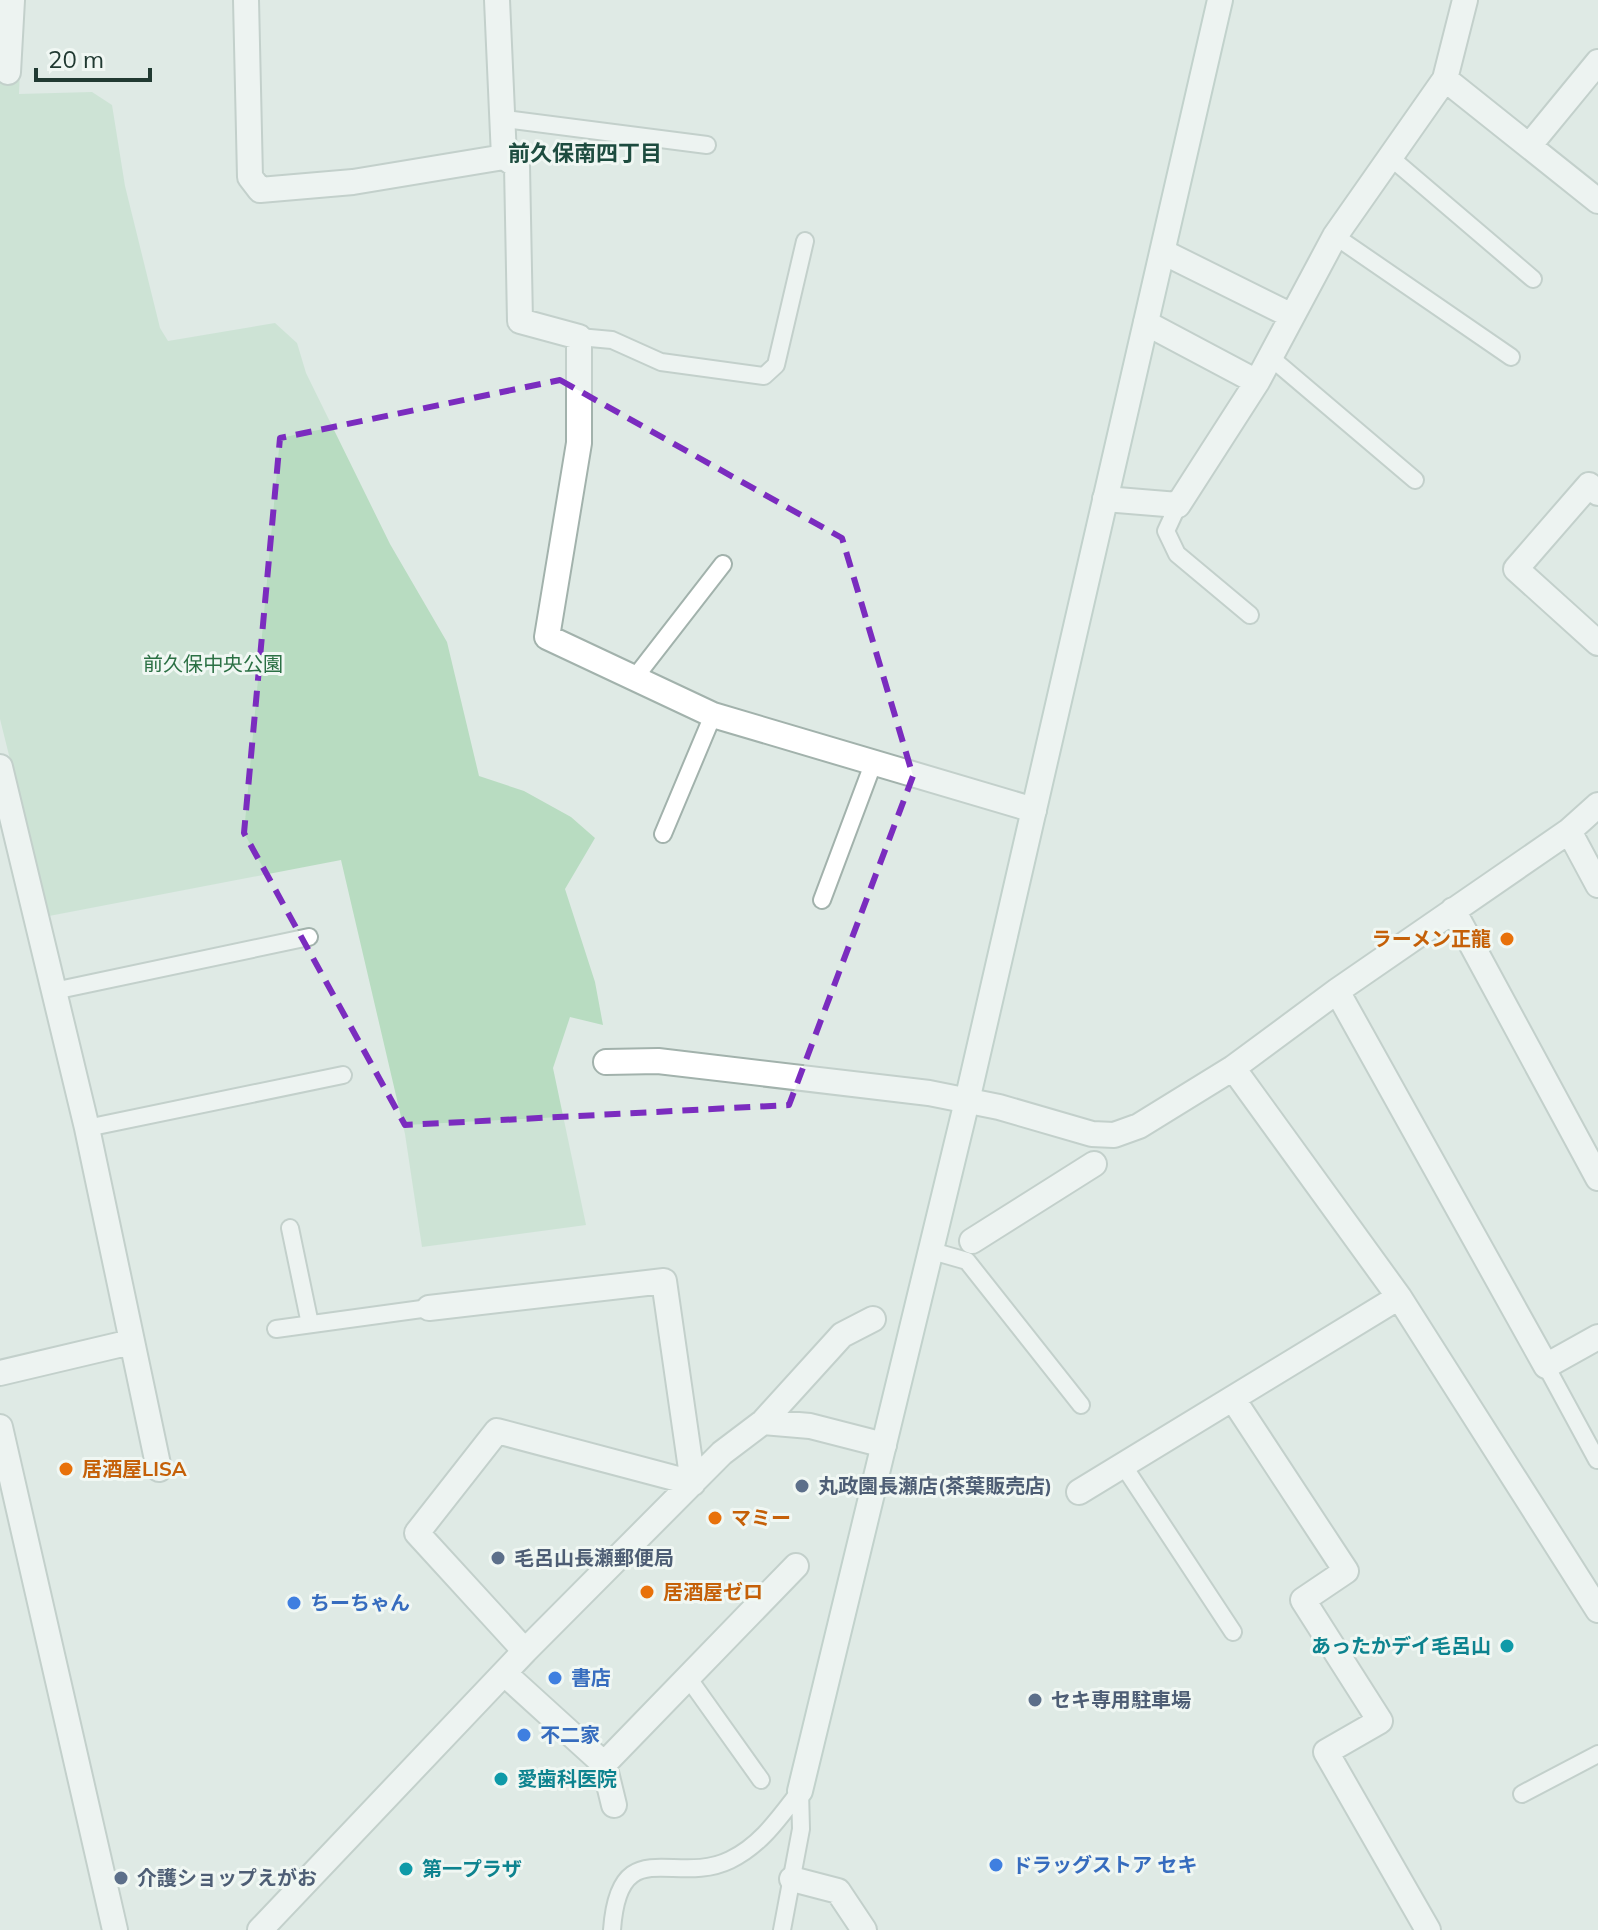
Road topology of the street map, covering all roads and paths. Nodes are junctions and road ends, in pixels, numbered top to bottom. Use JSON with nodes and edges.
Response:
{"nodes":[{"id":1,"x":12,"y":0,"type":"edge"},
{"id":2,"x":246,"y":0,"type":"edge"},
{"id":3,"x":497,"y":0,"type":"edge"},
{"id":4,"x":1220,"y":0,"type":"edge"},
{"id":5,"x":1465,"y":0,"type":"edge"},
{"id":6,"x":1598,"y":62,"type":"edge"},
{"id":7,"x":8,"y":72,"type":"dead end"},
{"id":8,"x":1445,"y":79,"type":"junction"},
{"id":9,"x":505,"y":119,"type":"junction"},
{"id":10,"x":707,"y":145,"type":"dead end"},
{"id":11,"x":1529,"y":146,"type":"junction"},
{"id":12,"x":504,"y":157,"type":"junction"},
{"id":13,"x":1390,"y":157,"type":"junction"},
{"id":14,"x":1598,"y":201,"type":"edge"},
{"id":15,"x":1335,"y":236,"type":"junction"},
{"id":16,"x":805,"y":241,"type":"dead end"},
{"id":17,"x":1163,"y":252,"type":"junction"},
{"id":18,"x":1533,"y":279,"type":"dead end"},
{"id":19,"x":1290,"y":315,"type":"junction"},
{"id":20,"x":1146,"y":323,"type":"junction"},
{"id":21,"x":579,"y":337,"type":"junction"},
{"id":22,"x":1269,"y":356,"type":"junction"},
{"id":23,"x":1511,"y":357,"type":"dead end"},
{"id":24,"x":1257,"y":382,"type":"junction"},
{"id":25,"x":1415,"y":480,"type":"dead end"},
{"id":26,"x":1598,"y":493,"type":"edge"},
{"id":27,"x":1105,"y":499,"type":"junction"},
{"id":28,"x":1178,"y":505,"type":"junction"},
{"id":29,"x":723,"y":564,"type":"dead end"},
{"id":30,"x":1250,"y":615,"type":"dead end"},
{"id":31,"x":1598,"y":643,"type":"edge"},
{"id":32,"x":633,"y":680,"type":"junction"},
{"id":33,"x":713,"y":715,"type":"junction"},
{"id":34,"x":873,"y":764,"type":"junction"},
{"id":35,"x":0,"y":767,"type":"edge"},
{"id":36,"x":1598,"y":805,"type":"edge"},
{"id":37,"x":1034,"y":810,"type":"junction"},
{"id":38,"x":1569,"y":831,"type":"junction"},
{"id":39,"x":663,"y":834,"type":"dead end"},
{"id":40,"x":1598,"y":885,"type":"edge"},
{"id":41,"x":822,"y":900,"type":"dead end"},
{"id":42,"x":1453,"y":910,"type":"junction"},
{"id":43,"x":309,"y":937,"type":"dead end"},
{"id":44,"x":54,"y":991,"type":"junction"},
{"id":45,"x":1337,"y":991,"type":"junction"},
{"id":46,"x":606,"y":1062,"type":"dead end"},
{"id":47,"x":1233,"y":1068,"type":"junction"},
{"id":48,"x":343,"y":1075,"type":"dead end"},
{"id":49,"x":967,"y":1101,"type":"junction"},
{"id":50,"x":87,"y":1128,"type":"junction"},
{"id":51,"x":1094,"y":1164,"type":"dead end"},
{"id":52,"x":1598,"y":1178,"type":"edge"},
{"id":53,"x":290,"y":1228,"type":"dead end"},
{"id":54,"x":972,"y":1241,"type":"dead end"},
{"id":55,"x":932,"y":1251,"type":"junction"},
{"id":56,"x":1399,"y":1297,"type":"junction"},
{"id":57,"x":429,"y":1308,"type":"joint"},
{"id":58,"x":873,"y":1319,"type":"dead end"},
{"id":59,"x":310,"y":1324,"type":"junction"},
{"id":60,"x":276,"y":1329,"type":"dead end"},
{"id":61,"x":1598,"y":1337,"type":"edge"},
{"id":62,"x":131,"y":1342,"type":"junction"},
{"id":63,"x":1546,"y":1366,"type":"junction"},
{"id":64,"x":0,"y":1373,"type":"edge"},
{"id":65,"x":1233,"y":1399,"type":"junction"},
{"id":66,"x":1081,"y":1405,"type":"dead end"},
{"id":67,"x":763,"y":1422,"type":"junction"},
{"id":68,"x":0,"y":1427,"type":"edge"},
{"id":69,"x":884,"y":1445,"type":"junction"},
{"id":70,"x":1597,"y":1460,"type":"edge"},
{"id":71,"x":1123,"y":1465,"type":"junction"},
{"id":72,"x":159,"y":1469,"type":"dead end"},
{"id":73,"x":693,"y":1483,"type":"junction"},
{"id":74,"x":1079,"y":1492,"type":"dead end"},
{"id":75,"x":796,"y":1566,"type":"dead end"},
{"id":76,"x":1598,"y":1610,"type":"edge"},
{"id":77,"x":1233,"y":1632,"type":"dead end"},
{"id":78,"x":525,"y":1651,"type":"junction"},
{"id":79,"x":505,"y":1674,"type":"junction"},
{"id":80,"x":689,"y":1679,"type":"junction"},
{"id":81,"x":1598,"y":1754,"type":"edge"},
{"id":82,"x":604,"y":1764,"type":"junction"},
{"id":83,"x":761,"y":1780,"type":"dead end"},
{"id":84,"x":800,"y":1791,"type":"junction"},
{"id":85,"x":1522,"y":1794,"type":"dead end"},
{"id":86,"x":614,"y":1805,"type":"dead end"},
{"id":87,"x":792,"y":1879,"type":"junction"},
{"id":88,"x":115,"y":1930,"type":"edge"},
{"id":89,"x":260,"y":1930,"type":"edge"},
{"id":90,"x":612,"y":1930,"type":"edge"},
{"id":91,"x":782,"y":1930,"type":"edge"},
{"id":92,"x":864,"y":1930,"type":"edge"},
{"id":93,"x":1428,"y":1930,"type":"edge"}],
"edges":[{"from":1,"to":7,"type":"street"},
{"from":2,"to":12,"type":"street"},
{"from":3,"to":9,"type":"street"},
{"from":4,"to":17,"type":"street"},
{"from":5,"to":8,"type":"street"},
{"from":6,"to":11,"type":"street"},
{"from":8,"to":11,"type":"street"},
{"from":8,"to":13,"type":"street"},
{"from":9,"to":10,"type":"lane"},
{"from":9,"to":12,"type":"street"},
{"from":11,"to":14,"type":"street"},
{"from":12,"to":21,"type":"street"},
{"from":13,"to":15,"type":"street"},
{"from":13,"to":18,"type":"lane"},
{"from":15,"to":19,"type":"street"},
{"from":15,"to":23,"type":"lane"},
{"from":16,"to":21,"type":"lane"},
{"from":17,"to":19,"type":"street"},
{"from":17,"to":20,"type":"street"},
{"from":19,"to":22,"type":"street"},
{"from":20,"to":24,"type":"street"},
{"from":20,"to":27,"type":"street"},
{"from":21,"to":32,"type":"street"},
{"from":22,"to":24,"type":"street"},
{"from":22,"to":25,"type":"lane"},
{"from":24,"to":28,"type":"street"},
{"from":26,"to":31,"type":"street"},
{"from":27,"to":28,"type":"street"},
{"from":27,"to":37,"type":"street"},
{"from":28,"to":30,"type":"lane"},
{"from":29,"to":32,"type":"lane"},
{"from":32,"to":33,"type":"street"},
{"from":33,"to":34,"type":"street"},
{"from":33,"to":39,"type":"lane"},
{"from":34,"to":37,"type":"street"},
{"from":34,"to":41,"type":"lane"},
{"from":35,"to":44,"type":"street"},
{"from":36,"to":38,"type":"street"},
{"from":37,"to":49,"type":"street"},
{"from":38,"to":40,"type":"street"},
{"from":38,"to":42,"type":"street"},
{"from":42,"to":45,"type":"street"},
{"from":42,"to":52,"type":"street"},
{"from":43,"to":44,"type":"lane"},
{"from":44,"to":50,"type":"street"},
{"from":45,"to":47,"type":"street"},
{"from":45,"to":63,"type":"street"},
{"from":46,"to":49,"type":"street"},
{"from":47,"to":49,"type":"street"},
{"from":47,"to":56,"type":"street"},
{"from":48,"to":50,"type":"lane"},
{"from":49,"to":55,"type":"street"},
{"from":50,"to":62,"type":"street"},
{"from":51,"to":54,"type":"street"},
{"from":53,"to":59,"type":"lane"},
{"from":55,"to":66,"type":"lane"},
{"from":55,"to":69,"type":"street"},
{"from":56,"to":65,"type":"street"},
{"from":56,"to":76,"type":"street"},
{"from":57,"to":59,"type":"lane"},
{"from":57,"to":73,"type":"street"},
{"from":58,"to":67,"type":"street"},
{"from":59,"to":60,"type":"lane"},
{"from":61,"to":63,"type":"street"},
{"from":62,"to":64,"type":"street"},
{"from":62,"to":72,"type":"street"},
{"from":63,"to":70,"type":"lane"},
{"from":65,"to":71,"type":"street"},
{"from":65,"to":93,"type":"street"},
{"from":67,"to":69,"type":"street"},
{"from":67,"to":73,"type":"street"},
{"from":68,"to":88,"type":"street"},
{"from":69,"to":84,"type":"street"},
{"from":71,"to":74,"type":"street"},
{"from":71,"to":77,"type":"lane"},
{"from":73,"to":78,"type":"street"},
{"from":73,"to":78,"type":"street"},
{"from":75,"to":80,"type":"street"},
{"from":78,"to":79,"type":"street"},
{"from":79,"to":82,"type":"street"},
{"from":79,"to":89,"type":"street"},
{"from":80,"to":82,"type":"street"},
{"from":80,"to":83,"type":"lane"},
{"from":81,"to":85,"type":"lane"},
{"from":82,"to":86,"type":"street"},
{"from":84,"to":87,"type":"lane"},
{"from":84,"to":90,"type":"lane"},
{"from":87,"to":91,"type":"lane"},
{"from":87,"to":92,"type":"street"}]}
